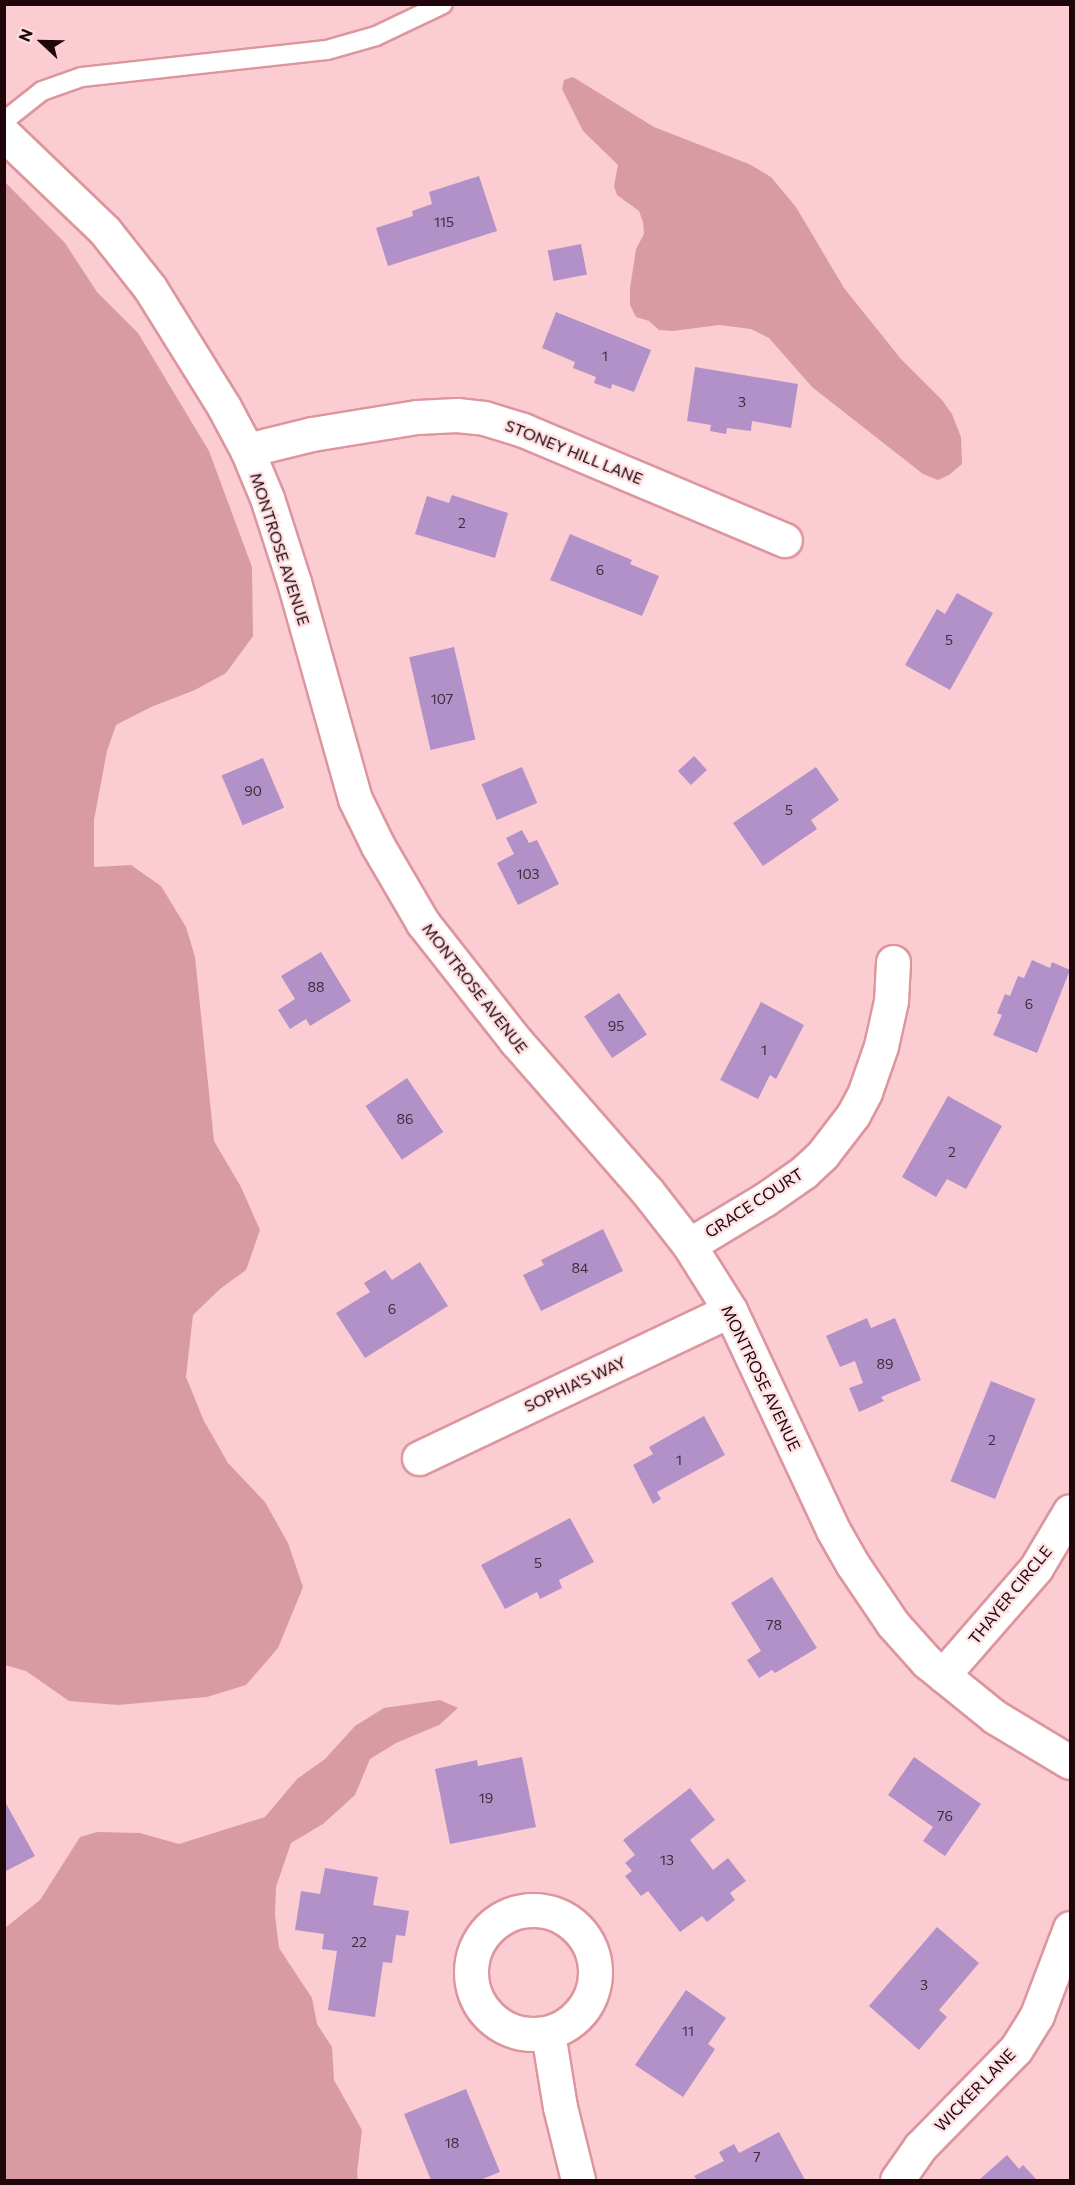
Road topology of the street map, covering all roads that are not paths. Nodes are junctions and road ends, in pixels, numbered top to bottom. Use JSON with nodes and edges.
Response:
{"nodes":[{"id":1,"x":443,"y":4,"type":"edge"},
{"id":2,"x":4,"y":121,"type":"edge"},
{"id":3,"x":4,"y":134,"type":"edge"},
{"id":4,"x":247,"y":450,"type":"junction"},
{"id":5,"x":784,"y":540,"type":"dead end"},
{"id":6,"x":893,"y":962,"type":"dead end"},
{"id":7,"x":689,"y":1245,"type":"junction"},
{"id":8,"x":730,"y":1310,"type":"junction"},
{"id":9,"x":419,"y":1458,"type":"dead end"},
{"id":10,"x":1071,"y":1511,"type":"edge"},
{"id":11,"x":943,"y":1675,"type":"junction"},
{"id":12,"x":1071,"y":1762,"type":"edge"},
{"id":13,"x":1071,"y":1928,"type":"edge"},
{"id":14,"x":548,"y":2033,"type":"dead end"},
{"id":15,"x":578,"y":2181,"type":"edge"},
{"id":16,"x":897,"y":2181,"type":"edge"}],
"edges":[{"from":1,"to":2,"type":"lane"},
{"from":3,"to":4,"type":"main road","name":"MONTROSE AVENUE"},
{"from":4,"to":5,"type":"main road","name":"STONEY HILL LANE"},
{"from":4,"to":7,"type":"main road","name":"MONTROSE AVENUE"},
{"from":6,"to":7,"type":"main road","name":"GRACE COURT"},
{"from":7,"to":8,"type":"main road","name":"MONTROSE AVENUE"},
{"from":8,"to":9,"type":"main road","name":"SOPHIA'S WAY"},
{"from":8,"to":11,"type":"main road","name":"MONTROSE AVENUE"},
{"from":10,"to":11,"type":"main road","name":"THAYER CIRCLE"},
{"from":11,"to":12,"type":"main road","name":"MONTROSE AVENUE"},
{"from":13,"to":16,"type":"main road","name":"WICKER LANE"},
{"from":14,"to":15,"type":"main road"}]}
